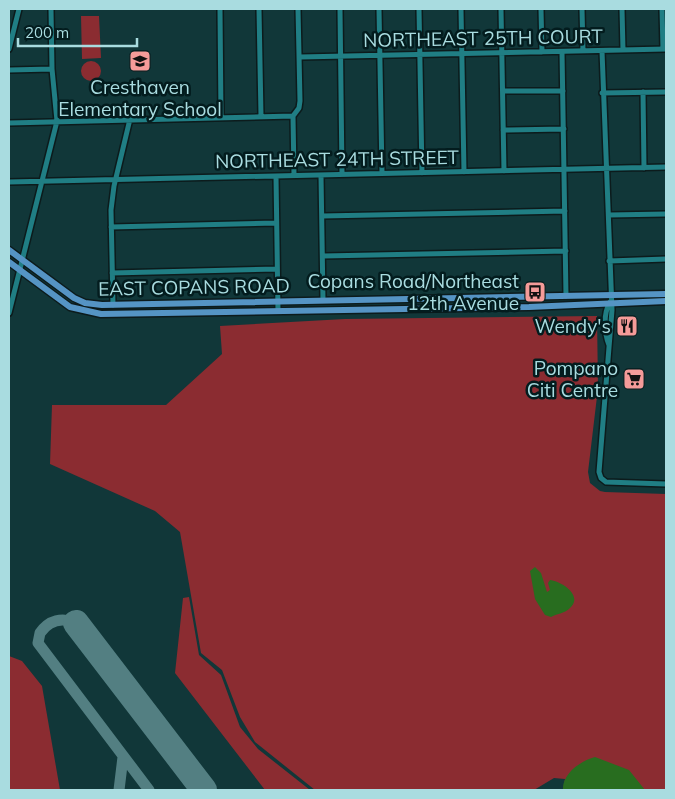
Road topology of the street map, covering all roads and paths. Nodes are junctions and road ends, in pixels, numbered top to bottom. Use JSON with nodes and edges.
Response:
{"nodes":[{"id":1,"x":19,"y":9,"type":"edge"},
{"id":2,"x":51,"y":9,"type":"edge"},
{"id":3,"x":220,"y":9,"type":"edge"},
{"id":4,"x":259,"y":9,"type":"edge"},
{"id":5,"x":298,"y":9,"type":"edge"},
{"id":6,"x":340,"y":9,"type":"edge"},
{"id":7,"x":378,"y":9,"type":"edge"},
{"id":8,"x":419,"y":9,"type":"edge"},
{"id":9,"x":462,"y":9,"type":"edge"},
{"id":10,"x":501,"y":9,"type":"edge"},
{"id":11,"x":541,"y":9,"type":"edge"},
{"id":12,"x":582,"y":9,"type":"edge"},
{"id":13,"x":622,"y":9,"type":"edge"},
{"id":14,"x":662,"y":9,"type":"edge"},
{"id":15,"x":9,"y":49,"type":"edge"},
{"id":16,"x":665,"y":49,"type":"edge"},
{"id":17,"x":623,"y":50,"type":"junction"},
{"id":18,"x":602,"y":51,"type":"junction"},
{"id":19,"x":542,"y":52,"type":"junction"},
{"id":20,"x":562,"y":52,"type":"junction"},
{"id":21,"x":583,"y":52,"type":"junction"},
{"id":22,"x":502,"y":53,"type":"junction"},
{"id":23,"x":419,"y":54,"type":"junction"},
{"id":24,"x":463,"y":54,"type":"junction"},
{"id":25,"x":379,"y":55,"type":"junction"},
{"id":26,"x":340,"y":56,"type":"junction"},
{"id":27,"x":300,"y":57,"type":"junction"},
{"id":28,"x":52,"y":69,"type":"junction"},
{"id":29,"x":9,"y":70,"type":"edge"},
{"id":30,"x":503,"y":91,"type":"junction"},
{"id":31,"x":563,"y":91,"type":"junction"},
{"id":32,"x":643,"y":92,"type":"junction"},
{"id":33,"x":666,"y":92,"type":"edge"},
{"id":34,"x":602,"y":93,"type":"junction"},
{"id":35,"x":260,"y":116,"type":"junction"},
{"id":36,"x":293,"y":116,"type":"junction"},
{"id":37,"x":221,"y":117,"type":"junction"},
{"id":38,"x":130,"y":120,"type":"junction"},
{"id":39,"x":58,"y":121,"type":"junction"},
{"id":40,"x":9,"y":123,"type":"edge"},
{"id":41,"x":564,"y":129,"type":"junction"},
{"id":42,"x":503,"y":130,"type":"junction"},
{"id":43,"x":666,"y":167,"type":"edge"},
{"id":44,"x":607,"y":168,"type":"junction"},
{"id":45,"x":644,"y":168,"type":"junction"},
{"id":46,"x":565,"y":169,"type":"junction"},
{"id":47,"x":504,"y":171,"type":"junction"},
{"id":48,"x":464,"y":172,"type":"junction"},
{"id":49,"x":422,"y":173,"type":"junction"},
{"id":50,"x":342,"y":174,"type":"junction"},
{"id":51,"x":382,"y":174,"type":"junction"},
{"id":52,"x":321,"y":175,"type":"junction"},
{"id":53,"x":276,"y":176,"type":"junction"},
{"id":54,"x":294,"y":176,"type":"junction"},
{"id":55,"x":115,"y":180,"type":"junction"},
{"id":56,"x":43,"y":181,"type":"junction"},
{"id":57,"x":9,"y":182,"type":"edge"},
{"id":58,"x":566,"y":211,"type":"junction"},
{"id":59,"x":666,"y":214,"type":"edge"},
{"id":60,"x":322,"y":216,"type":"junction"},
{"id":61,"x":609,"y":216,"type":"junction"},
{"id":62,"x":276,"y":223,"type":"junction"},
{"id":63,"x":111,"y":227,"type":"junction"},
{"id":64,"x":9,"y":250,"type":"edge"},
{"id":65,"x":566,"y":251,"type":"junction"},
{"id":66,"x":323,"y":256,"type":"junction"},
{"id":67,"x":666,"y":259,"type":"edge"},
{"id":68,"x":22,"y":260,"type":"junction"},
{"id":69,"x":609,"y":261,"type":"junction"},
{"id":70,"x":9,"y":262,"type":"edge"},
{"id":71,"x":277,"y":269,"type":"junction"},
{"id":72,"x":20,"y":270,"type":"junction"},
{"id":73,"x":112,"y":273,"type":"junction"},
{"id":74,"x":610,"y":294,"type":"junction"},
{"id":75,"x":666,"y":294,"type":"edge"},
{"id":76,"x":566,"y":296,"type":"junction"},
{"id":77,"x":323,"y":300,"type":"junction"},
{"id":78,"x":278,"y":301,"type":"junction"},
{"id":79,"x":666,"y":301,"type":"edge"},
{"id":80,"x":610,"y":302,"type":"junction"},
{"id":81,"x":113,"y":305,"type":"junction"},
{"id":82,"x":278,"y":311,"type":"junction"},
{"id":83,"x":9,"y":312,"type":"edge"},
{"id":84,"x":666,"y":484,"type":"edge"}],
"edges":[{"from":1,"to":15,"type":"street"},
{"from":2,"to":28,"type":"street"},
{"from":3,"to":37,"type":"street"},
{"from":4,"to":35,"type":"street"},
{"from":5,"to":27,"type":"street"},
{"from":6,"to":26,"type":"street"},
{"from":7,"to":25,"type":"street"},
{"from":8,"to":23,"type":"street"},
{"from":9,"to":24,"type":"street"},
{"from":10,"to":22,"type":"street"},
{"from":11,"to":19,"type":"street"},
{"from":12,"to":21,"type":"street"},
{"from":13,"to":17,"type":"street"},
{"from":14,"to":16,"type":"street"},
{"from":16,"to":17,"type":"street","name":"NORTHEAST 25TH COURT"},
{"from":17,"to":18,"type":"street","name":"NORTHEAST 25TH COURT"},
{"from":18,"to":21,"type":"street","name":"NORTHEAST 25TH COURT"},
{"from":18,"to":34,"type":"street"},
{"from":19,"to":20,"type":"street","name":"NORTHEAST 25TH COURT"},
{"from":19,"to":22,"type":"street","name":"NORTHEAST 25TH COURT"},
{"from":20,"to":21,"type":"street","name":"NORTHEAST 25TH COURT"},
{"from":20,"to":31,"type":"street"},
{"from":22,"to":24,"type":"street","name":"NORTHEAST 25TH COURT"},
{"from":22,"to":30,"type":"street"},
{"from":23,"to":24,"type":"street","name":"NORTHEAST 25TH COURT"},
{"from":23,"to":25,"type":"street","name":"NORTHEAST 25TH COURT"},
{"from":23,"to":49,"type":"street"},
{"from":24,"to":48,"type":"street"},
{"from":25,"to":26,"type":"street","name":"NORTHEAST 25TH COURT"},
{"from":25,"to":51,"type":"street"},
{"from":26,"to":27,"type":"street","name":"NORTHEAST 25TH COURT"},
{"from":26,"to":50,"type":"street"},
{"from":27,"to":36,"type":"street"},
{"from":28,"to":29,"type":"street"},
{"from":28,"to":39,"type":"street"},
{"from":30,"to":31,"type":"street"},
{"from":30,"to":42,"type":"street"},
{"from":31,"to":41,"type":"street"},
{"from":32,"to":33,"type":"street"},
{"from":32,"to":34,"type":"street"},
{"from":32,"to":45,"type":"street"},
{"from":34,"to":44,"type":"street"},
{"from":35,"to":36,"type":"street"},
{"from":35,"to":37,"type":"street"},
{"from":36,"to":54,"type":"street"},
{"from":37,"to":38,"type":"street"},
{"from":38,"to":39,"type":"street"},
{"from":38,"to":55,"type":"street"},
{"from":39,"to":40,"type":"street"},
{"from":39,"to":56,"type":"street"},
{"from":41,"to":42,"type":"street"},
{"from":41,"to":46,"type":"street"},
{"from":42,"to":47,"type":"street"},
{"from":43,"to":45,"type":"street","name":"NORTHEAST 24TH STREET"},
{"from":44,"to":45,"type":"street","name":"NORTHEAST 24TH STREET"},
{"from":44,"to":46,"type":"street","name":"NORTHEAST 24TH STREET"},
{"from":44,"to":61,"type":"street"},
{"from":46,"to":47,"type":"street","name":"NORTHEAST 24TH STREET"},
{"from":46,"to":58,"type":"street"},
{"from":47,"to":48,"type":"street","name":"NORTHEAST 24TH STREET"},
{"from":48,"to":49,"type":"street","name":"NORTHEAST 24TH STREET"},
{"from":49,"to":51,"type":"street","name":"NORTHEAST 24TH STREET"},
{"from":50,"to":51,"type":"street","name":"NORTHEAST 24TH STREET"},
{"from":50,"to":52,"type":"street","name":"NORTHEAST 24TH STREET"},
{"from":52,"to":54,"type":"street","name":"NORTHEAST 24TH STREET"},
{"from":52,"to":60,"type":"street"},
{"from":53,"to":54,"type":"street","name":"NORTHEAST 24TH STREET"},
{"from":53,"to":55,"type":"street","name":"NORTHEAST 24TH STREET"},
{"from":53,"to":62,"type":"street"},
{"from":55,"to":56,"type":"street","name":"NORTHEAST 24TH STREET"},
{"from":55,"to":63,"type":"street"},
{"from":56,"to":57,"type":"street","name":"NORTHEAST 24TH STREET"},
{"from":56,"to":68,"type":"street"},
{"from":58,"to":60,"type":"street"},
{"from":58,"to":65,"type":"street"},
{"from":59,"to":61,"type":"street"},
{"from":60,"to":66,"type":"street"},
{"from":61,"to":69,"type":"street"},
{"from":62,"to":63,"type":"street"},
{"from":62,"to":71,"type":"street"},
{"from":63,"to":73,"type":"street"},
{"from":64,"to":68,"type":"main road","name":"EAST COPANS ROAD"},
{"from":65,"to":66,"type":"street"},
{"from":65,"to":76,"type":"street"},
{"from":66,"to":77,"type":"street"},
{"from":67,"to":69,"type":"street"},
{"from":68,"to":72,"type":"street"},
{"from":68,"to":81,"type":"main road","name":"EAST COPANS ROAD"},
{"from":69,"to":74,"type":"street"},
{"from":70,"to":72,"type":"main road","name":"EAST COPANS ROAD"},
{"from":71,"to":73,"type":"street"},
{"from":71,"to":78,"type":"street"},
{"from":72,"to":82,"type":"main road","name":"EAST COPANS ROAD"},
{"from":72,"to":83,"type":"street"},
{"from":73,"to":81,"type":"street"},
{"from":74,"to":75,"type":"main road","name":"EAST COPANS ROAD"},
{"from":74,"to":76,"type":"main road","name":"EAST COPANS ROAD"},
{"from":74,"to":80,"type":"street"},
{"from":76,"to":77,"type":"main road","name":"EAST COPANS ROAD"},
{"from":77,"to":78,"type":"main road","name":"EAST COPANS ROAD"},
{"from":78,"to":81,"type":"main road","name":"EAST COPANS ROAD"},
{"from":78,"to":82,"type":"street"},
{"from":79,"to":80,"type":"main road","name":"EAST COPANS ROAD"},
{"from":80,"to":82,"type":"main road","name":"EAST COPANS ROAD"},
{"from":80,"to":84,"type":"street"}]}
